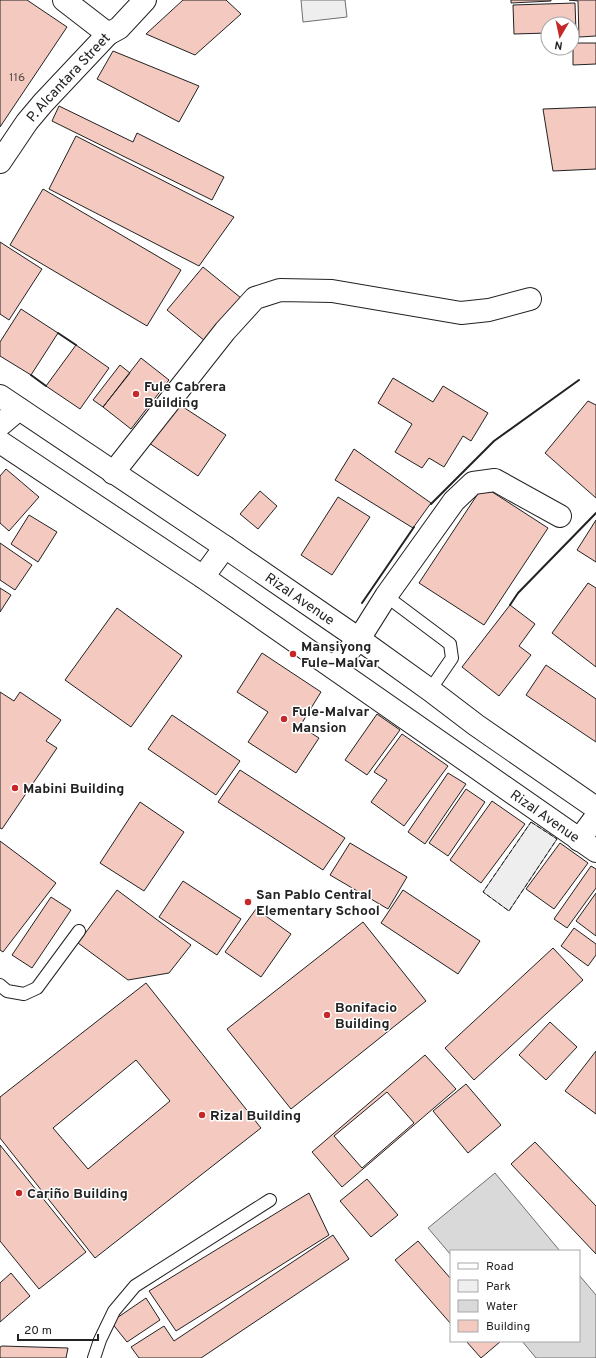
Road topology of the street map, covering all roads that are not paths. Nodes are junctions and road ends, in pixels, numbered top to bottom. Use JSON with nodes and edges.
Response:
{"nodes":[{"id":1,"x":64,"y":0,"type":"edge"},
{"id":2,"x":145,"y":0,"type":"edge"},
{"id":3,"x":108,"y":34,"type":"junction"},
{"id":4,"x":0,"y":162,"type":"edge"},
{"id":5,"x":530,"y":300,"type":"dead end"},
{"id":6,"x":0,"y":396,"type":"edge"},
{"id":7,"x":19,"y":409,"type":"junction"},
{"id":8,"x":0,"y":426,"type":"edge"},
{"id":9,"x":0,"y":442,"type":"edge"},
{"id":10,"x":114,"y":473,"type":"junction"},
{"id":11,"x":560,"y":516,"type":"dead end"},
{"id":12,"x":225,"y":547,"type":"junction"},
{"id":13,"x":203,"y":576,"type":"junction"},
{"id":14,"x":386,"y":596,"type":"junction"},
{"id":15,"x":359,"y":639,"type":"junction"},
{"id":16,"x":334,"y":668,"type":"junction"},
{"id":17,"x":430,"y":690,"type":"junction"},
{"id":18,"x":476,"y":725,"type":"junction"},
{"id":19,"x":457,"y":753,"type":"junction"},
{"id":20,"x":596,"y":808,"type":"edge"},
{"id":21,"x":596,"y":817,"type":"edge"},
{"id":22,"x":588,"y":846,"type":"edge"},
{"id":23,"x":79,"y":931,"type":"dead end"},
{"id":24,"x":0,"y":985,"type":"edge"},
{"id":25,"x":270,"y":1200,"type":"dead end"},
{"id":26,"x":94,"y":1358,"type":"edge"}],
"edges":[{"from":1,"to":3,"type":"main road"},
{"from":2,"to":3,"type":"main road","name":"P. Alcantara Street"},
{"from":3,"to":4,"type":"main road","name":"P. Alcantara Street"},
{"from":5,"to":10,"type":"main road"},
{"from":6,"to":7,"type":"main road","name":"Rizal Avenue"},
{"from":7,"to":8,"type":"main road"},
{"from":7,"to":10,"type":"main road","name":"Rizal Avenue"},
{"from":9,"to":13,"type":"main road","name":"Rizal Avenue"},
{"from":10,"to":12,"type":"main road","name":"Rizal Avenue"},
{"from":11,"to":14,"type":"main road"},
{"from":12,"to":13,"type":"main road"},
{"from":12,"to":15,"type":"main road","name":"Rizal Avenue"},
{"from":13,"to":16,"type":"main road","name":"Rizal Avenue"},
{"from":14,"to":15,"type":"main road"},
{"from":14,"to":17,"type":"lane"},
{"from":15,"to":16,"type":"main road"},
{"from":15,"to":17,"type":"main road","name":"Rizal Avenue"},
{"from":16,"to":19,"type":"main road","name":"Rizal Avenue"},
{"from":17,"to":18,"type":"main road","name":"Rizal Avenue"},
{"from":18,"to":19,"type":"main road"},
{"from":18,"to":20,"type":"main road","name":"Rizal Avenue"},
{"from":19,"to":22,"type":"main road","name":"Rizal Avenue"},
{"from":21,"to":22,"type":"main road"},
{"from":23,"to":24,"type":"lane"},
{"from":25,"to":26,"type":"lane"}]}
